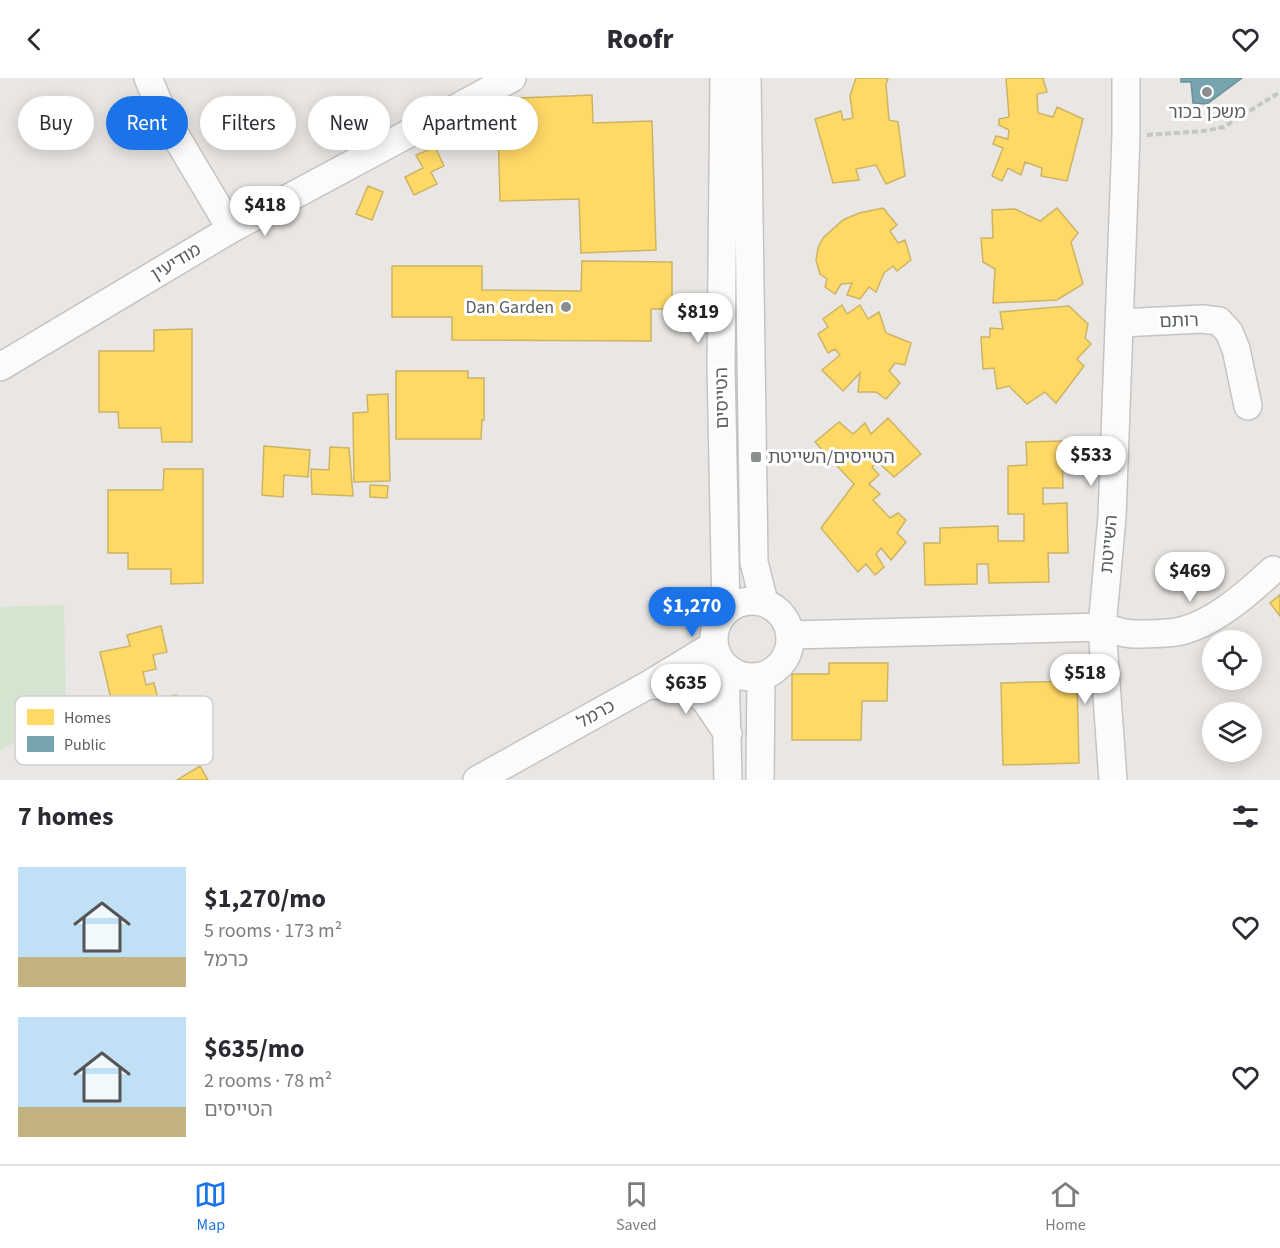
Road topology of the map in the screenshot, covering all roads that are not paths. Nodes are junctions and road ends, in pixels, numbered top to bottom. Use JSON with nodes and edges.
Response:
{"nodes":[{"id":1,"x":148,"y":78,"type":"edge"},
{"id":2,"x":513,"y":78,"type":"edge"},
{"id":3,"x":724,"y":78,"type":"edge"},
{"id":4,"x":747,"y":78,"type":"edge"},
{"id":5,"x":1126,"y":78,"type":"edge"},
{"id":6,"x":231,"y":230,"type":"junction"},
{"id":7,"x":1120,"y":323,"type":"junction"},
{"id":8,"x":0,"y":367,"type":"edge"},
{"id":9,"x":1248,"y":406,"type":"dead end"},
{"id":10,"x":1273,"y":570,"type":"dead end"},
{"id":11,"x":764,"y":602,"type":"junction"},
{"id":12,"x":726,"y":610,"type":"junction"},
{"id":13,"x":1102,"y":627,"type":"junction"},
{"id":14,"x":791,"y":635,"type":"junction"},
{"id":15,"x":719,"y":656,"type":"junction"},
{"id":16,"x":761,"y":678,"type":"junction"},
{"id":17,"x":648,"y":685,"type":"junction"},
{"id":18,"x":728,"y":734,"type":"junction"},
{"id":19,"x":477,"y":780,"type":"edge"},
{"id":20,"x":728,"y":780,"type":"edge"},
{"id":21,"x":760,"y":780,"type":"edge"},
{"id":22,"x":1113,"y":780,"type":"edge"}],
"edges":[{"from":1,"to":6,"type":"street"},
{"from":2,"to":6,"type":"street","name":"מודיעין"},
{"from":3,"to":12,"type":"street","name":"הטייסים"},
{"from":4,"to":11,"type":"street","name":"הטייסים"},
{"from":5,"to":7,"type":"street","name":"השייטת"},
{"from":6,"to":8,"type":"street","name":"מודיעין"},
{"from":7,"to":9,"type":"street","name":"רותם"},
{"from":7,"to":13,"type":"street","name":"השייטת"},
{"from":10,"to":13,"type":"street"},
{"from":11,"to":12,"type":"street"},
{"from":11,"to":14,"type":"street"},
{"from":12,"to":15,"type":"street"},
{"from":13,"to":14,"type":"street"},
{"from":13,"to":22,"type":"street","name":"השייטת"},
{"from":14,"to":16,"type":"street"},
{"from":15,"to":16,"type":"street"},
{"from":15,"to":17,"type":"street","name":"כרמל"},
{"from":15,"to":18,"type":"street"},
{"from":16,"to":21,"type":"street"},
{"from":17,"to":18,"type":"street"},
{"from":17,"to":19,"type":"street","name":"כרמל"},
{"from":18,"to":20,"type":"street"}]}
